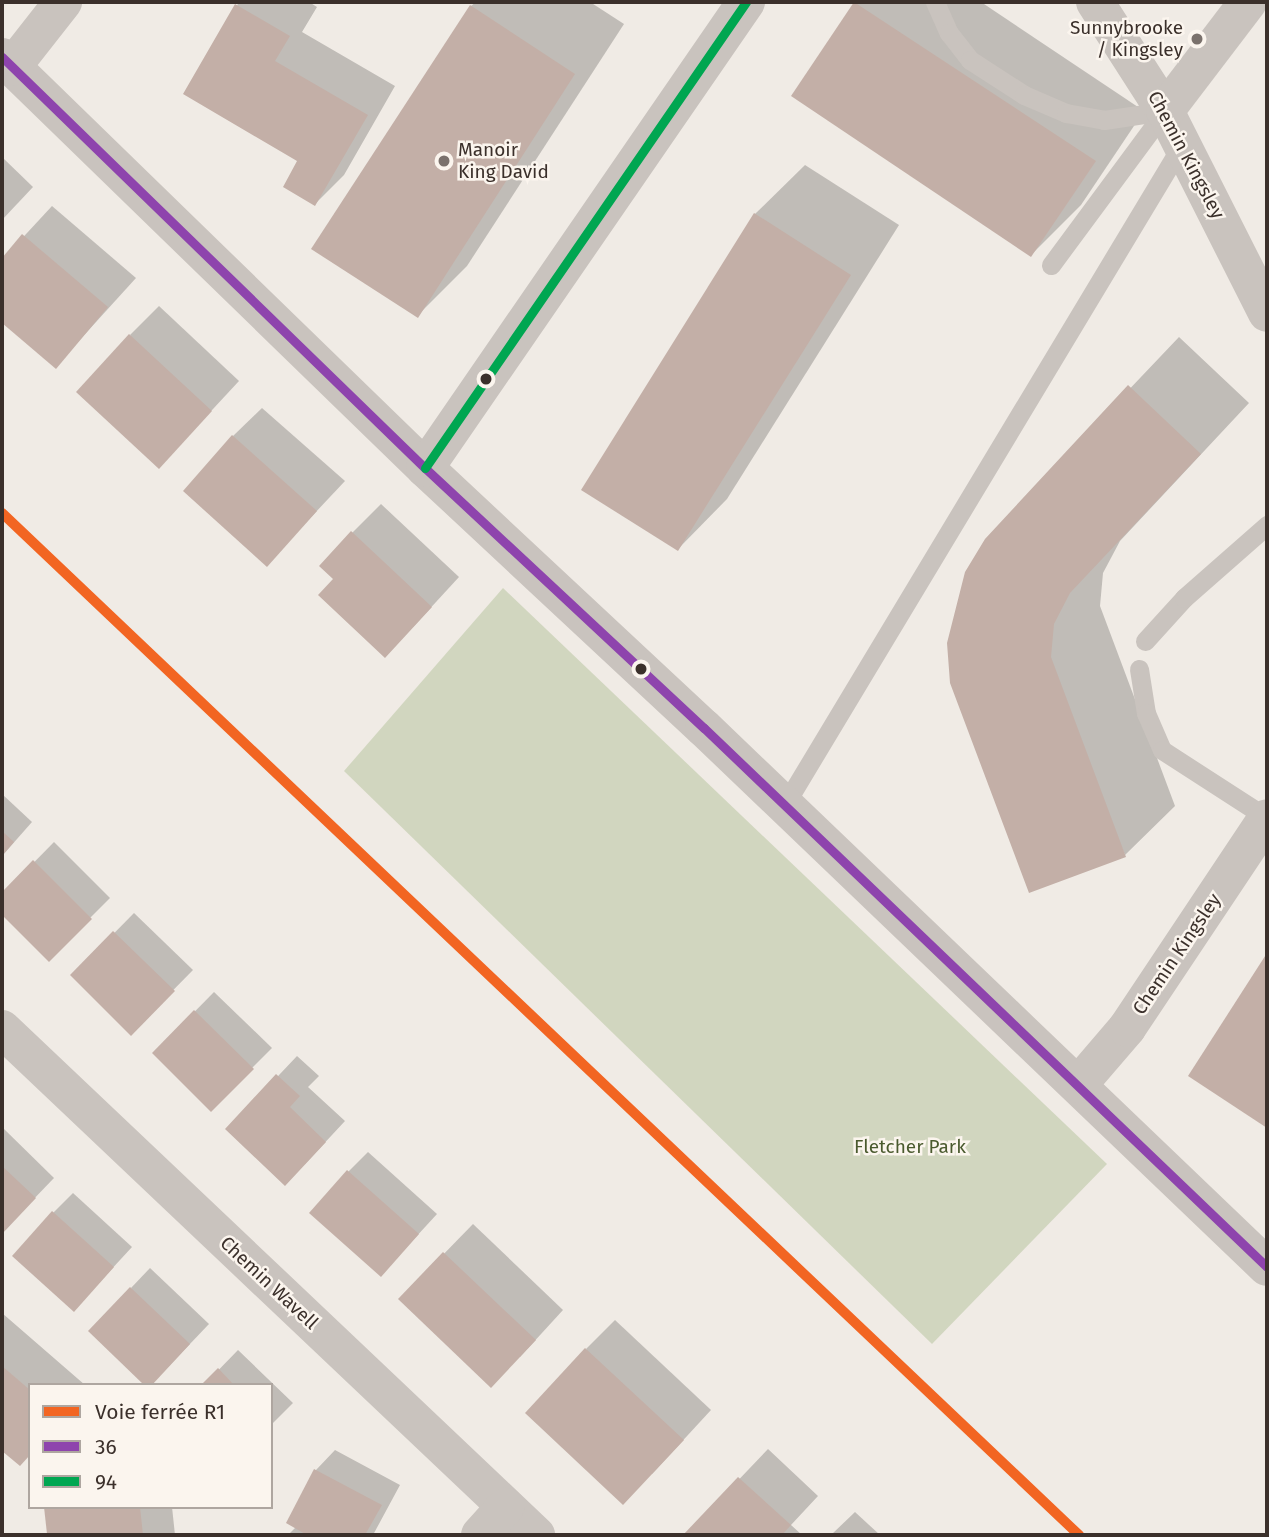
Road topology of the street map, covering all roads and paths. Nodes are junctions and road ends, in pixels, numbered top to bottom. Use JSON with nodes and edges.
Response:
{"nodes":[{"id":1,"x":63,"y":2,"type":"edge"},
{"id":2,"x":746,"y":2,"type":"edge"},
{"id":3,"x":935,"y":2,"type":"edge"},
{"id":4,"x":1095,"y":2,"type":"edge"},
{"id":5,"x":1248,"y":2,"type":"edge"},
{"id":6,"x":7,"y":62,"type":"edge"},
{"id":7,"x":1174,"y":127,"type":"junction"},
{"id":8,"x":1051,"y":265,"type":"dead end"},
{"id":9,"x":1267,"y":313,"type":"edge"},
{"id":10,"x":425,"y":468,"type":"junction"},
{"id":11,"x":1267,"y":525,"type":"edge"},
{"id":12,"x":1145,"y":640,"type":"dead end"},
{"id":13,"x":1139,"y":668,"type":"dead end"},
{"id":14,"x":784,"y":806,"type":"junction"},
{"id":15,"x":1267,"y":818,"type":"edge"},
{"id":16,"x":2,"y":1029,"type":"edge"},
{"id":17,"x":1079,"y":1084,"type":"junction"},
{"id":18,"x":1267,"y":1267,"type":"edge"},
{"id":19,"x":505,"y":1507,"type":"junction"},
{"id":20,"x":480,"y":1535,"type":"edge"},
{"id":21,"x":536,"y":1535,"type":"edge"}],
"edges":[{"from":1,"to":6,"type":"street"},
{"from":2,"to":10,"type":"street"},
{"from":3,"to":7,"type":"lane"},
{"from":4,"to":7,"type":"street","name":"Chemin Kingsley"},
{"from":5,"to":7,"type":"street"},
{"from":6,"to":10,"type":"street"},
{"from":7,"to":8,"type":"lane"},
{"from":7,"to":9,"type":"street","name":"Chemin Kingsley"},
{"from":7,"to":14,"type":"lane"},
{"from":10,"to":14,"type":"street"},
{"from":11,"to":12,"type":"lane"},
{"from":13,"to":15,"type":"lane"},
{"from":14,"to":17,"type":"street"},
{"from":15,"to":17,"type":"street","name":"Chemin Kingsley"},
{"from":16,"to":19,"type":"street","name":"Chemin Wavell"},
{"from":17,"to":18,"type":"street"},
{"from":19,"to":20,"type":"street"},
{"from":19,"to":21,"type":"street","name":"Chemin Wavell"}]}
